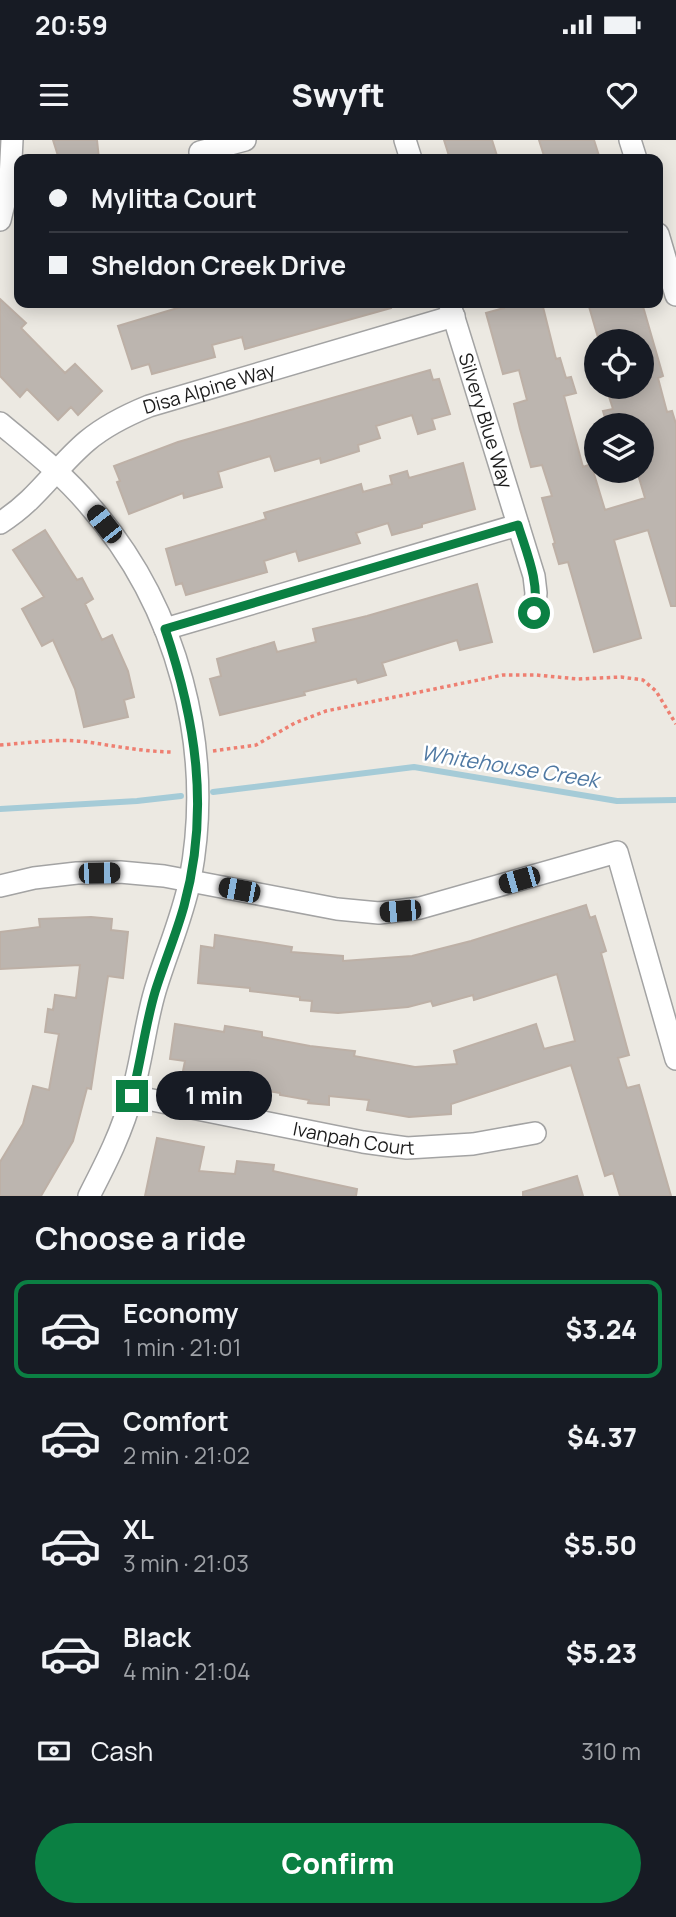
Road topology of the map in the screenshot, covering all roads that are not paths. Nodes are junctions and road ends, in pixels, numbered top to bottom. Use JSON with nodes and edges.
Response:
{"nodes":[{"id":1,"x":12,"y":140,"type":"edge"},
{"id":2,"x":245,"y":140,"type":"edge"},
{"id":3,"x":200,"y":152,"type":"dead end"},
{"id":4,"x":0,"y":220,"type":"edge"},
{"id":5,"x":663,"y":251,"type":"edge"},
{"id":6,"x":676,"y":295,"type":"edge"},
{"id":7,"x":452,"y":309,"type":"edge"},
{"id":8,"x":0,"y":423,"type":"edge"},
{"id":9,"x":58,"y":472,"type":"junction"},
{"id":10,"x":0,"y":523,"type":"edge"},
{"id":11,"x":518,"y":525,"type":"junction"},
{"id":12,"x":534,"y":613,"type":"dead end"},
{"id":13,"x":165,"y":629,"type":"junction"},
{"id":14,"x":190,"y":880,"type":"junction"},
{"id":15,"x":0,"y":886,"type":"edge"},
{"id":16,"x":676,"y":1059,"type":"edge"},
{"id":17,"x":132,"y":1096,"type":"junction"},
{"id":18,"x":535,"y":1133,"type":"dead end"},
{"id":19,"x":89,"y":1196,"type":"edge"}],
"edges":[{"from":1,"to":4,"type":"street"},
{"from":2,"to":3,"type":"street"},
{"from":5,"to":6,"type":"street"},
{"from":7,"to":9,"type":"street","name":"Disa Alpine Way"},
{"from":7,"to":11,"type":"street","name":"Silvery Blue Way"},
{"from":8,"to":9,"type":"street"},
{"from":9,"to":10,"type":"street","name":"Disa Alpine Way"},
{"from":9,"to":13,"type":"street"},
{"from":11,"to":12,"type":"street","name":"Silvery Blue Way"},
{"from":11,"to":13,"type":"street"},
{"from":13,"to":14,"type":"street"},
{"from":14,"to":15,"type":"street"},
{"from":14,"to":16,"type":"street"},
{"from":14,"to":17,"type":"street"},
{"from":17,"to":18,"type":"street","name":"Ivanpah Court"},
{"from":17,"to":19,"type":"street"}]}
